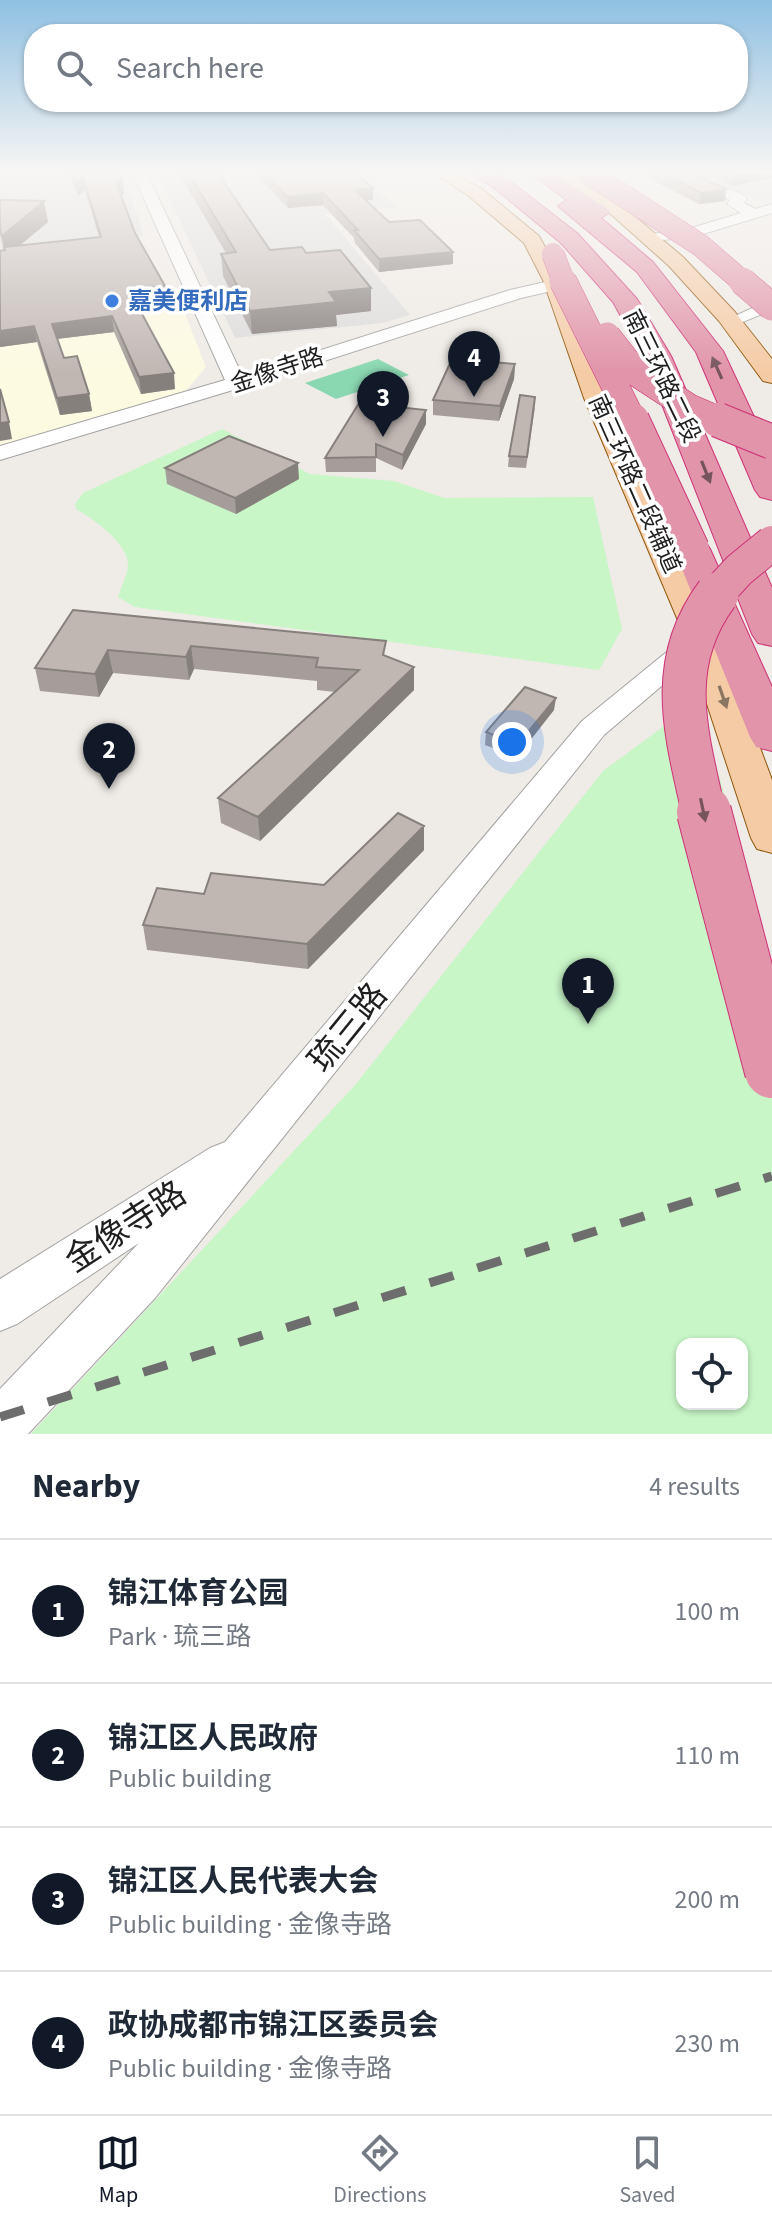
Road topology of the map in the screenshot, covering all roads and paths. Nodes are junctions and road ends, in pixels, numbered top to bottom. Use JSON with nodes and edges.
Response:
{"nodes":[{"id":1,"x":170,"y":239,"type":"edge"},
{"id":2,"x":532,"y":239,"type":"edge"},
{"id":3,"x":539,"y":239,"type":"edge"},
{"id":4,"x":570,"y":239,"type":"edge"},
{"id":5,"x":613,"y":239,"type":"edge"},
{"id":6,"x":636,"y":239,"type":"edge"},
{"id":7,"x":659,"y":239,"type":"edge"},
{"id":8,"x":665,"y":239,"type":"edge"},
{"id":9,"x":691,"y":239,"type":"edge"},
{"id":10,"x":653,"y":240,"type":"junction"},
{"id":11,"x":542,"y":247,"type":"junction"},
{"id":12,"x":554,"y":285,"type":"junction"},
{"id":13,"x":615,"y":287,"type":"junction"},
{"id":14,"x":772,"y":306,"type":"edge"},
{"id":15,"x":723,"y":321,"type":"junction"},
{"id":16,"x":589,"y":326,"type":"junction"},
{"id":17,"x":772,"y":376,"type":"edge"},
{"id":18,"x":236,"y":383,"type":"junction"},
{"id":19,"x":610,"y":427,"type":"junction"},
{"id":20,"x":763,"y":448,"type":"edge"},
{"id":21,"x":0,"y":453,"type":"edge"},
{"id":22,"x":772,"y":490,"type":"edge"},
{"id":23,"x":772,"y":543,"type":"edge"},
{"id":24,"x":772,"y":634,"type":"edge"},
{"id":25,"x":702,"y":637,"type":"junction"},
{"id":26,"x":772,"y":737,"type":"edge"},
{"id":27,"x":772,"y":838,"type":"edge"},
{"id":28,"x":772,"y":1071,"type":"edge"},
{"id":29,"x":250,"y":1146,"type":"junction"},
{"id":30,"x":0,"y":1307,"type":"edge"},
{"id":31,"x":0,"y":1426,"type":"edge"}],
"edges":[{"from":1,"to":18,"type":"street"},
{"from":2,"to":11,"type":"main road","name":"南三环路二段辅道"},
{"from":3,"to":11,"type":"highway"},
{"from":4,"to":13,"type":"highway","name":"南三环路二段"},
{"from":20,"to":5,"type":"highway","name":"南三环路二段","one_way":true},
{"from":6,"to":15,"type":"highway"},
{"from":7,"to":10,"type":"street"},
{"from":8,"to":10,"type":"street"},
{"from":9,"to":14,"type":"highway","bridge":true},
{"from":10,"to":15,"type":"main road"},
{"from":11,"to":12,"type":"main road","name":"南三环路二段辅道"},
{"from":11,"to":16,"type":"street"},
{"from":11,"to":20,"type":"highway","bridge":true},
{"from":11,"to":26,"type":"highway","bridge":true},
{"from":12,"to":18,"type":"street","name":"金像寺路"},
{"from":12,"to":19,"type":"main road","name":"南三环路二段辅道"},
{"from":13,"to":16,"type":"highway"},
{"from":13,"to":24,"type":"highway","name":"南三环路二段","one_way":true},
{"from":14,"to":15,"type":"street"},
{"from":15,"to":17,"type":"main road"},
{"from":15,"to":20,"type":"highway"},
{"from":16,"to":19,"type":"street"},
{"from":18,"to":21,"type":"street","name":"金像寺路"},
{"from":19,"to":25,"type":"main road","name":"南三环路二段辅道"},
{"from":20,"to":22,"type":"highway","name":"南三环路二段"},
{"from":23,"to":28,"type":"highway","one_way":true,"bridge":true},
{"from":25,"to":27,"type":"main road","name":"南三环路二段辅道","one_way":true},
{"from":25,"to":29,"type":"street","name":"琉三路"},
{"from":29,"to":30,"type":"street","name":"金像寺路"},
{"from":29,"to":31,"type":"street","name":"琉三路"}]}
